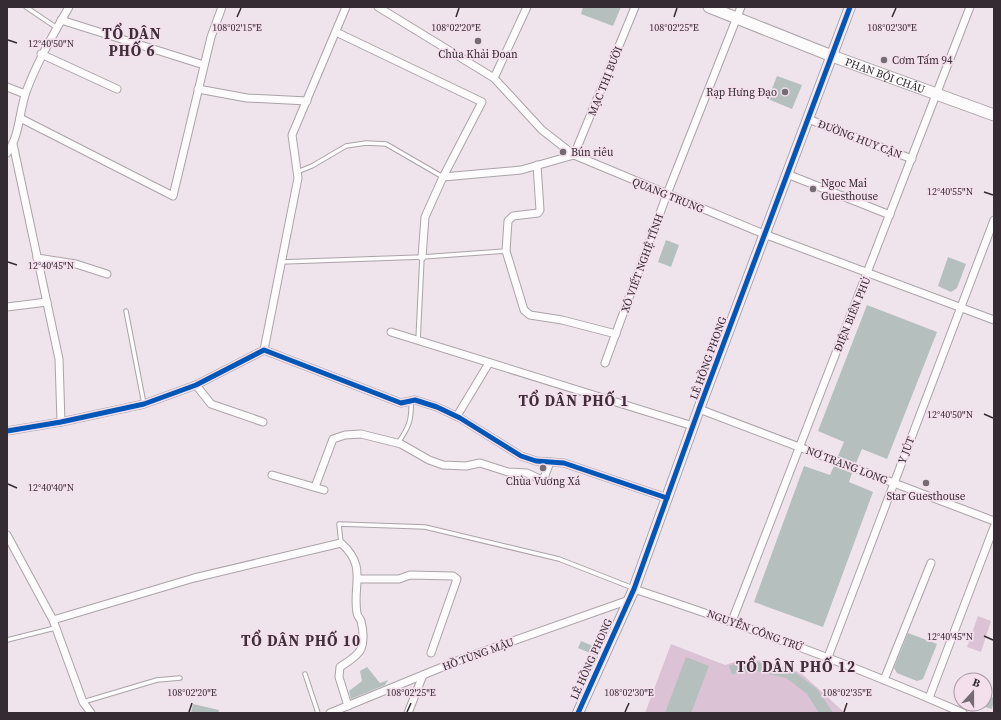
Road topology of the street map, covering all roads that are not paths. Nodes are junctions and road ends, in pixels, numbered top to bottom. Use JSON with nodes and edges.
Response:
{"nodes":[{"id":1,"x":26,"y":7,"type":"edge"},
{"id":2,"x":69,"y":7,"type":"edge"},
{"id":3,"x":222,"y":7,"type":"edge"},
{"id":4,"x":346,"y":7,"type":"edge"},
{"id":5,"x":378,"y":7,"type":"edge"},
{"id":6,"x":528,"y":7,"type":"edge"},
{"id":7,"x":635,"y":7,"type":"edge"},
{"id":8,"x":709,"y":7,"type":"edge"},
{"id":9,"x":741,"y":7,"type":"edge"},
{"id":10,"x":850,"y":7,"type":"edge"},
{"id":11,"x":970,"y":7,"type":"edge"},
{"id":12,"x":737,"y":18,"type":"junction"},
{"id":13,"x":61,"y":20,"type":"junction"},
{"id":14,"x":56,"y":28,"type":"junction"},
{"id":15,"x":336,"y":32,"type":"junction"},
{"id":16,"x":41,"y":54,"type":"junction"},
{"id":17,"x":832,"y":56,"type":"junction"},
{"id":18,"x":204,"y":65,"type":"junction"},
{"id":19,"x":494,"y":78,"type":"junction"},
{"id":20,"x":7,"y":87,"type":"edge"},
{"id":21,"x":117,"y":89,"type":"dead end"},
{"id":22,"x":198,"y":89,"type":"junction"},
{"id":23,"x":25,"y":94,"type":"junction"},
{"id":24,"x":936,"y":94,"type":"junction"},
{"id":25,"x":307,"y":100,"type":"junction"},
{"id":26,"x":994,"y":115,"type":"edge"},
{"id":27,"x":20,"y":118,"type":"junction"},
{"id":28,"x":808,"y":119,"type":"junction"},
{"id":29,"x":13,"y":144,"type":"junction"},
{"id":30,"x":7,"y":153,"type":"edge"},
{"id":31,"x":574,"y":155,"type":"junction"},
{"id":32,"x":912,"y":159,"type":"junction"},
{"id":33,"x":537,"y":166,"type":"junction"},
{"id":34,"x":297,"y":172,"type":"junction"},
{"id":35,"x":787,"y":174,"type":"junction"},
{"id":36,"x":443,"y":177,"type":"junction"},
{"id":37,"x":667,"y":194,"type":"junction"},
{"id":38,"x":890,"y":215,"type":"junction"},
{"id":39,"x":994,"y":220,"type":"edge"},
{"id":40,"x":764,"y":234,"type":"junction"},
{"id":41,"x":506,"y":251,"type":"junction"},
{"id":42,"x":422,"y":257,"type":"junction"},
{"id":43,"x":37,"y":258,"type":"junction"},
{"id":44,"x":281,"y":262,"type":"junction"},
{"id":45,"x":868,"y":273,"type":"junction"},
{"id":46,"x":107,"y":274,"type":"dead end"},
{"id":47,"x":47,"y":302,"type":"junction"},
{"id":48,"x":7,"y":307,"type":"edge"},
{"id":49,"x":960,"y":307,"type":"junction"},
{"id":50,"x":126,"y":311,"type":"dead end"},
{"id":51,"x":994,"y":320,"type":"edge"},
{"id":52,"x":391,"y":332,"type":"dead end"},
{"id":53,"x":616,"y":334,"type":"junction"},
{"id":54,"x":418,"y":342,"type":"junction"},
{"id":55,"x":264,"y":350,"type":"junction"},
{"id":56,"x":489,"y":363,"type":"junction"},
{"id":57,"x":605,"y":363,"type":"dead end"},
{"id":58,"x":196,"y":385,"type":"junction"},
{"id":59,"x":411,"y":400,"type":"junction"},
{"id":60,"x":144,"y":404,"type":"junction"},
{"id":61,"x":699,"y":409,"type":"junction"},
{"id":62,"x":457,"y":416,"type":"junction"},
{"id":63,"x":61,"y":422,"type":"junction"},
{"id":64,"x":263,"y":422,"type":"dead end"},
{"id":65,"x":693,"y":426,"type":"junction"},
{"id":66,"x":7,"y":431,"type":"edge"},
{"id":67,"x":398,"y":443,"type":"junction"},
{"id":68,"x":799,"y":447,"type":"junction"},
{"id":69,"x":550,"y":462,"type":"junction"},
{"id":70,"x":272,"y":475,"type":"dead end"},
{"id":71,"x":894,"y":482,"type":"junction"},
{"id":72,"x":315,"y":487,"type":"junction"},
{"id":73,"x":324,"y":490,"type":"dead end"},
{"id":74,"x":667,"y":498,"type":"junction"},
{"id":75,"x":994,"y":521,"type":"edge"},
{"id":76,"x":994,"y":527,"type":"edge"},
{"id":77,"x":7,"y":535,"type":"edge"},
{"id":78,"x":341,"y":543,"type":"junction"},
{"id":79,"x":931,"y":563,"type":"dead end"},
{"id":80,"x":358,"y":579,"type":"junction"},
{"id":81,"x":634,"y":589,"type":"junction"},
{"id":82,"x":629,"y":600,"type":"junction"},
{"id":83,"x":53,"y":620,"type":"junction"},
{"id":84,"x":732,"y":621,"type":"junction"},
{"id":85,"x":55,"y":628,"type":"junction"},
{"id":86,"x":7,"y":640,"type":"edge"},
{"id":87,"x":431,"y":653,"type":"dead end"},
{"id":88,"x":828,"y":657,"type":"junction"},
{"id":89,"x":305,"y":674,"type":"dead end"},
{"id":90,"x":423,"y":675,"type":"junction"},
{"id":91,"x":180,"y":678,"type":"dead end"},
{"id":92,"x":884,"y":680,"type":"junction"},
{"id":93,"x":929,"y":698,"type":"junction"},
{"id":94,"x":84,"y":702,"type":"junction"},
{"id":95,"x":348,"y":706,"type":"junction"},
{"id":96,"x":91,"y":713,"type":"edge"},
{"id":97,"x":318,"y":713,"type":"edge"},
{"id":98,"x":330,"y":713,"type":"edge"},
{"id":99,"x":408,"y":713,"type":"edge"},
{"id":100,"x":578,"y":713,"type":"edge"},
{"id":101,"x":963,"y":713,"type":"edge"}],
"edges":[{"from":1,"to":14,"type":"lane"},
{"from":2,"to":13,"type":"street"},
{"from":3,"to":18,"type":"street"},
{"from":4,"to":15,"type":"street"},
{"from":5,"to":19,"type":"street","name":"QUANG TRUNG"},
{"from":6,"to":19,"type":"street"},
{"from":7,"to":31,"type":"street","name":"MẠC THỊ BƯỞI"},
{"from":8,"to":12,"type":"main road","name":"PHAN BỘI CHÂU"},
{"from":9,"to":12,"type":"street","name":"XÔ VIẾT NGHỆ TĨNH"},
{"from":10,"to":17,"type":"street","name":"LÊ HỒNG PHONG"},
{"from":11,"to":24,"type":"street","name":"ĐIỆN BIÊN PHỦ"},
{"from":12,"to":17,"type":"main road","name":"PHAN BỘI CHÂU"},
{"from":12,"to":37,"type":"street","name":"XÔ VIẾT NGHỆ TĨNH"},
{"from":13,"to":14,"type":"street"},
{"from":13,"to":18,"type":"street"},
{"from":14,"to":16,"type":"street"},
{"from":15,"to":25,"type":"street"},
{"from":15,"to":36,"type":"street"},
{"from":16,"to":21,"type":"street"},
{"from":16,"to":23,"type":"street"},
{"from":17,"to":24,"type":"main road","name":"PHAN BỘI CHÂU"},
{"from":17,"to":28,"type":"street","name":"LÊ HỒNG PHONG"},
{"from":18,"to":22,"type":"street"},
{"from":19,"to":31,"type":"street","name":"QUANG TRUNG"},
{"from":20,"to":23,"type":"street"},
{"from":22,"to":25,"type":"street"},
{"from":22,"to":27,"type":"street"},
{"from":23,"to":27,"type":"street"},
{"from":24,"to":26,"type":"main road","name":"PHAN BỘI CHÂU"},
{"from":24,"to":32,"type":"street","name":"ĐIỆN BIÊN PHỦ"},
{"from":25,"to":34,"type":"street"},
{"from":27,"to":29,"type":"street"},
{"from":28,"to":32,"type":"street","name":"ĐƯỜNG HUY CẬN"},
{"from":28,"to":35,"type":"street","name":"LÊ HỒNG PHONG"},
{"from":29,"to":30,"type":"street"},
{"from":29,"to":43,"type":"street"},
{"from":31,"to":33,"type":"street"},
{"from":31,"to":37,"type":"street","name":"QUANG TRUNG"},
{"from":32,"to":38,"type":"street","name":"ĐIỆN BIÊN PHỦ"},
{"from":33,"to":36,"type":"street"},
{"from":33,"to":41,"type":"street"},
{"from":34,"to":36,"type":"lane"},
{"from":34,"to":44,"type":"street"},
{"from":35,"to":38,"type":"street"},
{"from":35,"to":40,"type":"street","name":"LÊ HỒNG PHONG"},
{"from":36,"to":42,"type":"street"},
{"from":37,"to":40,"type":"street","name":"QUANG TRUNG"},
{"from":37,"to":53,"type":"street","name":"XÔ VIẾT NGHỆ TĨNH"},
{"from":38,"to":45,"type":"street","name":"ĐIỆN BIÊN PHỦ"},
{"from":39,"to":49,"type":"street","name":"Y JÚT"},
{"from":40,"to":45,"type":"street","name":"QUANG TRUNG"},
{"from":40,"to":61,"type":"street","name":"LÊ HỒNG PHONG"},
{"from":41,"to":42,"type":"lane"},
{"from":41,"to":53,"type":"street"},
{"from":42,"to":44,"type":"lane"},
{"from":42,"to":54,"type":"lane"},
{"from":43,"to":46,"type":"street"},
{"from":43,"to":47,"type":"street"},
{"from":44,"to":55,"type":"street"},
{"from":45,"to":49,"type":"street","name":"QUANG TRUNG"},
{"from":45,"to":68,"type":"street","name":"ĐIỆN BIÊN PHỦ"},
{"from":47,"to":48,"type":"street"},
{"from":47,"to":63,"type":"street"},
{"from":49,"to":51,"type":"street","name":"QUANG TRUNG"},
{"from":49,"to":71,"type":"street","name":"Y JÚT"},
{"from":50,"to":60,"type":"lane"},
{"from":52,"to":54,"type":"street"},
{"from":53,"to":57,"type":"street","name":"XÔ VIẾT NGHỆ TĨNH"},
{"from":54,"to":56,"type":"street"},
{"from":55,"to":58,"type":"street"},
{"from":55,"to":59,"type":"street"},
{"from":56,"to":62,"type":"street"},
{"from":56,"to":65,"type":"street"},
{"from":58,"to":60,"type":"street"},
{"from":58,"to":64,"type":"street"},
{"from":59,"to":62,"type":"street"},
{"from":59,"to":67,"type":"lane"},
{"from":60,"to":63,"type":"street"},
{"from":61,"to":65,"type":"street","name":"LÊ HỒNG PHONG"},
{"from":61,"to":68,"type":"street","name":"NƠ TRANG LONG"},
{"from":62,"to":69,"type":"street"},
{"from":63,"to":66,"type":"street"},
{"from":65,"to":74,"type":"street","name":"LÊ HỒNG PHONG"},
{"from":67,"to":69,"type":"street"},
{"from":67,"to":72,"type":"street"},
{"from":68,"to":71,"type":"street","name":"NƠ TRANG LONG"},
{"from":68,"to":84,"type":"street","name":"ĐIỆN BIÊN PHỦ"},
{"from":69,"to":74,"type":"street"},
{"from":70,"to":72,"type":"street"},
{"from":71,"to":75,"type":"street","name":"NƠ TRANG LONG"},
{"from":71,"to":88,"type":"street","name":"Y JÚT"},
{"from":72,"to":73,"type":"street"},
{"from":74,"to":81,"type":"street","name":"LÊ HỒNG PHONG"},
{"from":76,"to":93,"type":"street"},
{"from":77,"to":83,"type":"street"},
{"from":78,"to":80,"type":"street"},
{"from":78,"to":81,"type":"lane"},
{"from":78,"to":83,"type":"street"},
{"from":79,"to":92,"type":"street"},
{"from":80,"to":87,"type":"street"},
{"from":80,"to":95,"type":"street"},
{"from":81,"to":82,"type":"street","name":"LÊ HỒNG PHONG"},
{"from":81,"to":84,"type":"street","name":"NGUYỄN CÔNG TRỨ"},
{"from":82,"to":90,"type":"street","name":"HỒ TÙNG MẬU"},
{"from":82,"to":100,"type":"street","name":"LÊ HỒNG PHONG"},
{"from":83,"to":85,"type":"street"},
{"from":84,"to":88,"type":"street","name":"NGUYỄN CÔNG TRỨ"},
{"from":85,"to":86,"type":"lane"},
{"from":85,"to":94,"type":"street"},
{"from":88,"to":92,"type":"street","name":"NGUYỄN CÔNG TRỨ"},
{"from":89,"to":97,"type":"lane"},
{"from":90,"to":95,"type":"street","name":"HỒ TÙNG MẬU"},
{"from":90,"to":99,"type":"street"},
{"from":91,"to":94,"type":"lane"},
{"from":92,"to":93,"type":"street","name":"NGUYỄN CÔNG TRỨ"},
{"from":93,"to":101,"type":"street","name":"NGUYỄN CÔNG TRỨ"},
{"from":94,"to":96,"type":"street"},
{"from":95,"to":98,"type":"street","name":"HỒ TÙNG MẬU"}]}
